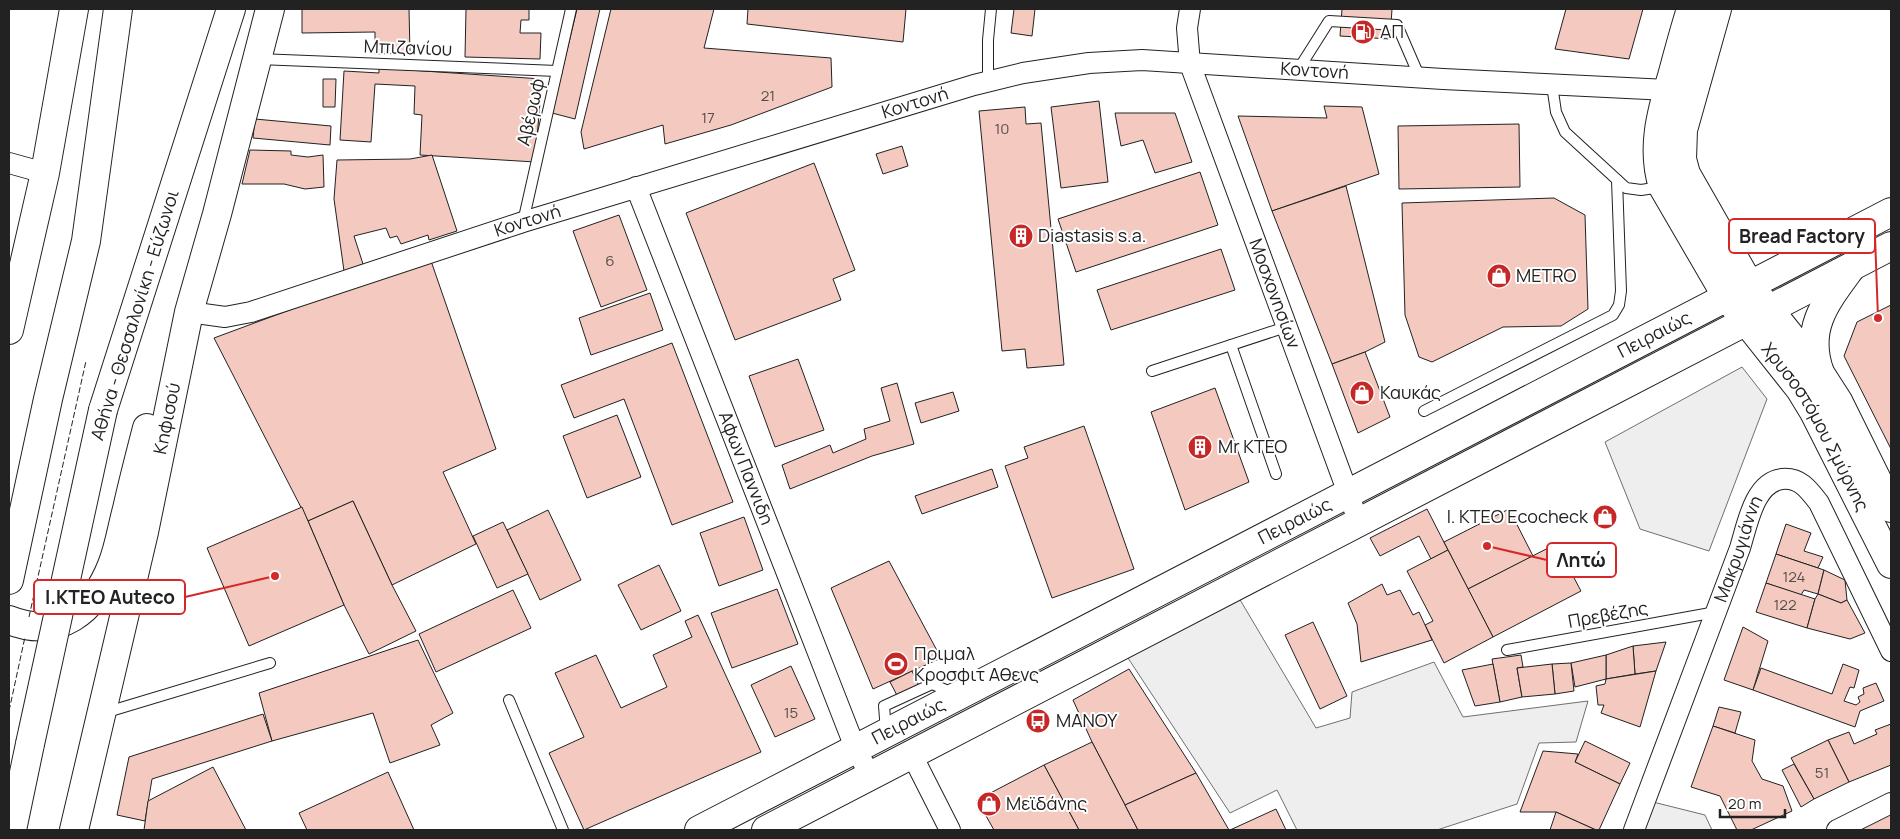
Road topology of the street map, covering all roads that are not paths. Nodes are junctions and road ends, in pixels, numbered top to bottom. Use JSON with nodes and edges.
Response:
{"nodes":[{"id":1,"x":74,"y":9,"type":"edge"},
{"id":2,"x":118,"y":9,"type":"edge"},
{"id":3,"x":270,"y":9,"type":"edge"},
{"id":4,"x":571,"y":9,"type":"edge"},
{"id":5,"x":991,"y":9,"type":"edge"},
{"id":6,"x":1190,"y":9,"type":"edge"},
{"id":7,"x":1691,"y":9,"type":"edge"},
{"id":8,"x":1717,"y":9,"type":"edge"},
{"id":9,"x":231,"y":14,"type":"edge"},
{"id":10,"x":258,"y":59,"type":"junction"},
{"id":11,"x":1190,"y":64,"type":"junction"},
{"id":12,"x":557,"y":70,"type":"junction"},
{"id":13,"x":1298,"y":70,"type":"junction"},
{"id":14,"x":1420,"y":78,"type":"junction"},
{"id":15,"x":988,"y":81,"type":"junction"},
{"id":16,"x":1552,"y":84,"type":"junction"},
{"id":17,"x":1668,"y":90,"type":"junction"},
{"id":18,"x":9,"y":163,"type":"edge"},
{"id":19,"x":45,"y":173,"type":"junction"},
{"id":20,"x":1617,"y":180,"type":"junction"},
{"id":21,"x":636,"y":187,"type":"junction"},
{"id":22,"x":1663,"y":187,"type":"junction"},
{"id":23,"x":1891,"y":212,"type":"edge"},
{"id":24,"x":523,"y":222,"type":"junction"},
{"id":25,"x":1891,"y":246,"type":"edge"},
{"id":26,"x":1853,"y":266,"type":"junction"},
{"id":27,"x":1739,"y":291,"type":"junction"},
{"id":28,"x":188,"y":312,"type":"junction"},
{"id":29,"x":1757,"y":316,"type":"junction"},
{"id":30,"x":1286,"y":327,"type":"junction"},
{"id":31,"x":9,"y":330,"type":"edge"},
{"id":32,"x":1231,"y":345,"type":"junction"},
{"id":33,"x":1152,"y":371,"type":"dead end"},
{"id":34,"x":1820,"y":373,"type":"junction"},
{"id":35,"x":1424,"y":411,"type":"dead end"},
{"id":36,"x":1843,"y":438,"type":"junction"},
{"id":37,"x":1276,"y":474,"type":"dead end"},
{"id":38,"x":1348,"y":494,"type":"junction"},
{"id":39,"x":1891,"y":508,"type":"edge"},
{"id":40,"x":1359,"y":523,"type":"junction"},
{"id":41,"x":1891,"y":564,"type":"edge"},
{"id":42,"x":9,"y":580,"type":"edge"},
{"id":43,"x":1716,"y":612,"type":"junction"},
{"id":44,"x":9,"y":620,"type":"edge"},
{"id":45,"x":1507,"y":650,"type":"dead end"},
{"id":46,"x":1891,"y":651,"type":"edge"},
{"id":47,"x":270,"y":663,"type":"dead end"},
{"id":48,"x":509,"y":700,"type":"dead end"},
{"id":49,"x":101,"y":714,"type":"junction"},
{"id":50,"x":856,"y":750,"type":"junction"},
{"id":51,"x":912,"y":755,"type":"junction"},
{"id":52,"x":871,"y":776,"type":"junction"},
{"id":53,"x":1891,"y":803,"type":"edge"},
{"id":54,"x":12,"y":830,"type":"edge"},
{"id":55,"x":74,"y":830,"type":"edge"},
{"id":56,"x":563,"y":830,"type":"edge"},
{"id":57,"x":699,"y":830,"type":"edge"},
{"id":58,"x":766,"y":830,"type":"edge"},
{"id":59,"x":950,"y":830,"type":"edge"},
{"id":60,"x":1634,"y":830,"type":"edge"},
{"id":61,"x":1837,"y":830,"type":"edge"}],
"edges":[{"from":1,"to":19,"type":"main road"},
{"from":2,"to":42,"type":"main road"},
{"from":3,"to":10,"type":"main road","name":"Κηφισού"},
{"from":4,"to":12,"type":"lane","name":"Αβέρωφ"},
{"from":5,"to":15,"type":"lane"},
{"from":6,"to":11,"type":"street","name":"Μοσχονησίων"},
{"from":7,"to":17,"type":"main road"},
{"from":8,"to":27,"type":"main road"},
{"from":9,"to":54,"type":"main road","name":"Αθήνα - Θεσσαλονίκη - Εύζωνοι","bridge":true},
{"from":10,"to":12,"type":"lane","name":"Μπιζανίου"},
{"from":10,"to":28,"type":"main road","name":"Κηφισού"},
{"from":11,"to":13,"type":"street","name":"Κοντονή"},
{"from":11,"to":15,"type":"street","name":"Κοντονή"},
{"from":11,"to":30,"type":"street","name":"Μοσχονησίων"},
{"from":12,"to":24,"type":"lane","name":"Αβέρωφ"},
{"from":13,"to":14,"type":"street","name":"Κοντονή"},
{"from":13,"to":14,"type":"lane"},
{"from":14,"to":16,"type":"street","name":"Κοντονή"},
{"from":15,"to":21,"type":"street","name":"Κοντονή"},
{"from":16,"to":17,"type":"street","name":"Κοντονή"},
{"from":16,"to":20,"type":"lane"},
{"from":17,"to":22,"type":"main road"},
{"from":18,"to":19,"type":"street"},
{"from":19,"to":31,"type":"main road"},
{"from":20,"to":22,"type":"lane"},
{"from":20,"to":35,"type":"lane"},
{"from":21,"to":24,"type":"street","name":"Κοντονή"},
{"from":21,"to":50,"type":"street","name":"Αφων Παννιδη"},
{"from":22,"to":27,"type":"main road"},
{"from":23,"to":27,"type":"main road","name":"Πειραιώς"},
{"from":24,"to":28,"type":"street","name":"Κοντονή"},
{"from":25,"to":26,"type":"main road","name":"Πειραιώς"},
{"from":26,"to":29,"type":"main road","name":"Πειραιώς"},
{"from":26,"to":34,"type":"main road"},
{"from":27,"to":29,"type":"main road","name":"Χρυσοστόμου Σμύρνης"},
{"from":27,"to":38,"type":"main road","name":"Πειραιώς"},
{"from":28,"to":44,"type":"main road"},
{"from":28,"to":49,"type":"main road","name":"Κηφισού"},
{"from":29,"to":34,"type":"main road","name":"Χρυσοστόμου Σμύρνης"},
{"from":29,"to":36,"type":"main road","name":"Χρυσοστόμου Σμύρνης"},
{"from":29,"to":40,"type":"main road","name":"Πειραιώς"},
{"from":30,"to":32,"type":"lane"},
{"from":30,"to":38,"type":"street","name":"Μοσχονησίων"},
{"from":32,"to":33,"type":"lane"},
{"from":32,"to":37,"type":"lane"},
{"from":34,"to":36,"type":"main road","name":"Χρυσοστόμου Σμύρνης"},
{"from":36,"to":39,"type":"main road","name":"Χρυσοστόμου Σμύρνης"},
{"from":36,"to":41,"type":"main road","name":"Χρυσοστόμου Σμύρνης"},
{"from":38,"to":40,"type":"street","name":"Μοσχονησίων"},
{"from":38,"to":50,"type":"main road","name":"Πειραιώς"},
{"from":40,"to":51,"type":"main road","name":"Πειραιώς"},
{"from":43,"to":45,"type":"lane","name":"Πρεβέζης"},
{"from":43,"to":46,"type":"street","name":"Μακρυγιάννη"},
{"from":43,"to":60,"type":"street","name":"Μακρυγιάννη"},
{"from":47,"to":49,"type":"lane"},
{"from":48,"to":56,"type":"lane"},
{"from":49,"to":55,"type":"main road","name":"Κηφισού"},
{"from":50,"to":52,"type":"street","name":"Αφων Παννιδη"},
{"from":50,"to":57,"type":"main road","name":"Πειραιώς"},
{"from":51,"to":52,"type":"main road","name":"Πειραιώς"},
{"from":51,"to":59,"type":"street"},
{"from":52,"to":58,"type":"main road","name":"Πειραιώς"},
{"from":53,"to":61,"type":"street"}]}
